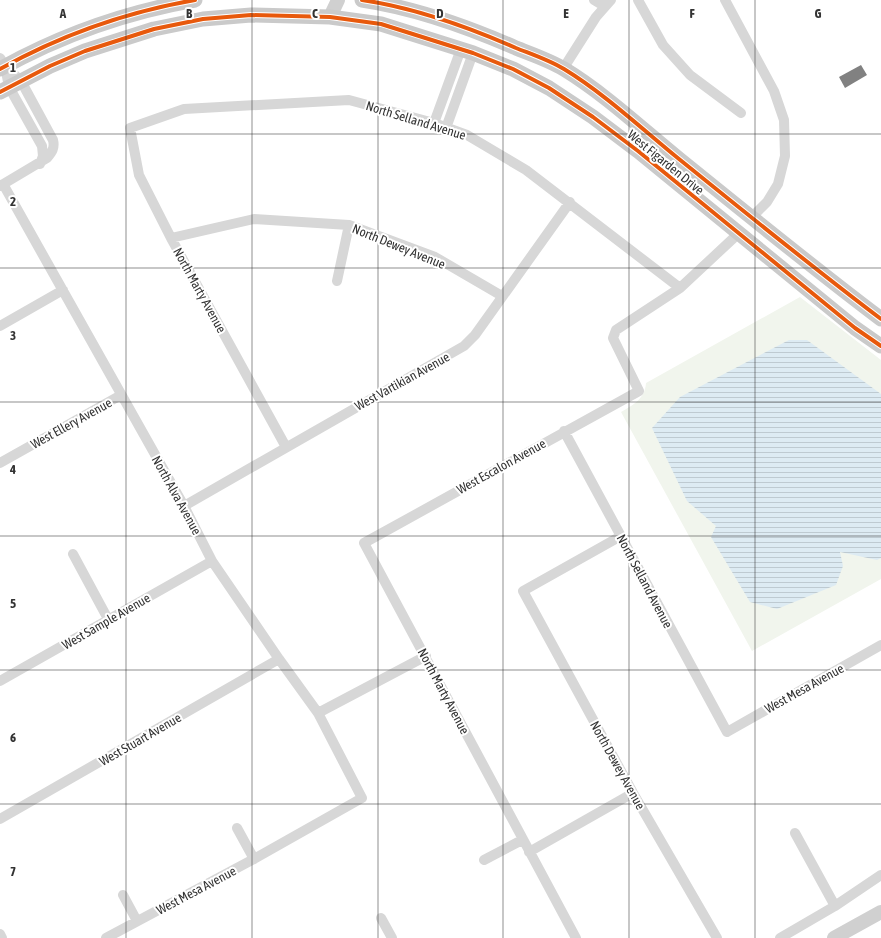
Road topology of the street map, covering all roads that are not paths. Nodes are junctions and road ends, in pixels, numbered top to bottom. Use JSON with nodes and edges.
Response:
{"nodes":[{"id":1,"x":195,"y":0,"type":"edge"},
{"id":2,"x":338,"y":0,"type":"edge"},
{"id":3,"x":362,"y":0,"type":"edge"},
{"id":4,"x":594,"y":0,"type":"edge"},
{"id":5,"x":638,"y":0,"type":"edge"},
{"id":6,"x":725,"y":0,"type":"edge"},
{"id":7,"x":608,"y":3,"type":"edge"},
{"id":8,"x":330,"y":17,"type":"junction"},
{"id":9,"x":511,"y":46,"type":"junction"},
{"id":10,"x":467,"y":51,"type":"junction"},
{"id":11,"x":2,"y":64,"type":"edge"},
{"id":12,"x":563,"y":69,"type":"junction"},
{"id":13,"x":10,"y":87,"type":"edge"},
{"id":14,"x":741,"y":113,"type":"dead end"},
{"id":15,"x":434,"y":123,"type":"junction"},
{"id":16,"x":130,"y":128,"type":"joint"},
{"id":17,"x":446,"y":128,"type":"junction"},
{"id":18,"x":2,"y":185,"type":"edge"},
{"id":19,"x":570,"y":202,"type":"junction"},
{"id":20,"x":711,"y":211,"type":"junction"},
{"id":21,"x":752,"y":217,"type":"junction"},
{"id":22,"x":349,"y":225,"type":"junction"},
{"id":23,"x":739,"y":233,"type":"junction"},
{"id":24,"x":171,"y":238,"type":"junction"},
{"id":25,"x":783,"y":245,"type":"junction"},
{"id":26,"x":337,"y":282,"type":"dead end"},
{"id":27,"x":680,"y":288,"type":"junction"},
{"id":28,"x":63,"y":290,"type":"junction"},
{"id":29,"x":502,"y":296,"type":"junction"},
{"id":30,"x":881,"y":318,"type":"edge"},
{"id":31,"x":0,"y":326,"type":"edge"},
{"id":32,"x":881,"y":346,"type":"edge"},
{"id":33,"x":121,"y":395,"type":"junction"},
{"id":34,"x":564,"y":431,"type":"junction"},
{"id":35,"x":286,"y":447,"type":"junction"},
{"id":36,"x":0,"y":462,"type":"edge"},
{"id":37,"x":184,"y":506,"type":"junction"},
{"id":38,"x":621,"y":536,"type":"junction"},
{"id":39,"x":364,"y":543,"type":"joint"},
{"id":40,"x":73,"y":554,"type":"dead end"},
{"id":41,"x":212,"y":561,"type":"junction"},
{"id":42,"x":108,"y":619,"type":"junction"},
{"id":43,"x":881,"y":645,"type":"edge"},
{"id":44,"x":426,"y":656,"type":"junction"},
{"id":45,"x":279,"y":659,"type":"junction"},
{"id":46,"x":0,"y":680,"type":"edge"},
{"id":47,"x":318,"y":712,"type":"junction"},
{"id":48,"x":727,"y":732,"type":"joint"},
{"id":49,"x":633,"y":793,"type":"junction"},
{"id":50,"x":362,"y":798,"type":"joint"},
{"id":51,"x":0,"y":819,"type":"edge"},
{"id":52,"x":237,"y":828,"type":"dead end"},
{"id":53,"x":795,"y":833,"type":"dead end"},
{"id":54,"x":522,"y":840,"type":"junction"},
{"id":55,"x":529,"y":852,"type":"junction"},
{"id":56,"x":254,"y":859,"type":"junction"},
{"id":57,"x":484,"y":860,"type":"dead end"},
{"id":58,"x":881,"y":876,"type":"edge"},
{"id":59,"x":123,"y":895,"type":"dead end"},
{"id":60,"x":834,"y":906,"type":"junction"},
{"id":61,"x":881,"y":912,"type":"edge"},
{"id":62,"x":381,"y":918,"type":"dead end"},
{"id":63,"x":137,"y":921,"type":"junction"},
{"id":64,"x":0,"y":934,"type":"edge"},
{"id":65,"x":841,"y":936,"type":"edge"},
{"id":66,"x":2,"y":938,"type":"edge"},
{"id":67,"x":106,"y":938,"type":"edge"},
{"id":68,"x":392,"y":938,"type":"edge"},
{"id":69,"x":576,"y":938,"type":"edge"},
{"id":70,"x":717,"y":938,"type":"edge"},
{"id":71,"x":780,"y":938,"type":"edge"}],
"edges":[{"from":1,"to":11,"type":"main road"},
{"from":2,"to":8,"type":"street"},
{"from":3,"to":9,"type":"main road","name":"West Figarden Drive"},
{"from":4,"to":7,"type":"street"},
{"from":5,"to":14,"type":"street"},
{"from":6,"to":21,"type":"street"},
{"from":7,"to":12,"type":"street"},
{"from":8,"to":10,"type":"main road","name":"West Figarden Drive"},
{"from":8,"to":13,"type":"main road","name":"West Figarden Drive"},
{"from":9,"to":10,"type":"main road"},
{"from":9,"to":12,"type":"main road","name":"West Figarden Drive"},
{"from":10,"to":15,"type":"street"},
{"from":10,"to":17,"type":"street"},
{"from":10,"to":20,"type":"main road","name":"West Figarden Drive"},
{"from":11,"to":13,"type":"street"},
{"from":12,"to":21,"type":"main road","name":"West Figarden Drive"},
{"from":13,"to":18,"type":"street"},
{"from":15,"to":16,"type":"street","name":"North Selland Avenue"},
{"from":15,"to":17,"type":"street","name":"North Selland Avenue"},
{"from":16,"to":24,"type":"street","name":"North Marty Avenue"},
{"from":17,"to":19,"type":"street","name":"North Selland Avenue"},
{"from":18,"to":28,"type":"street","name":"North Alva Avenue"},
{"from":19,"to":27,"type":"street","name":"North Selland Avenue"},
{"from":19,"to":29,"type":"street","name":"West Vartikian Avenue"},
{"from":20,"to":21,"type":"main road"},
{"from":20,"to":23,"type":"main road","name":"West Figarden Drive"},
{"from":21,"to":25,"type":"main road","name":"West Figarden Drive"},
{"from":22,"to":24,"type":"street","name":"North Dewey Avenue"},
{"from":22,"to":26,"type":"street"},
{"from":22,"to":29,"type":"street","name":"North Dewey Avenue"},
{"from":23,"to":25,"type":"main road"},
{"from":23,"to":27,"type":"street"},
{"from":23,"to":32,"type":"main road","name":"West Figarden Drive"},
{"from":24,"to":35,"type":"street","name":"North Marty Avenue"},
{"from":25,"to":30,"type":"main road","name":"West Figarden Drive"},
{"from":27,"to":34,"type":"street","name":"West Escalon Avenue"},
{"from":28,"to":31,"type":"street"},
{"from":28,"to":33,"type":"street","name":"North Alva Avenue"},
{"from":29,"to":35,"type":"street","name":"West Vartikian Avenue"},
{"from":33,"to":36,"type":"street","name":"West Ellery Avenue"},
{"from":33,"to":37,"type":"street","name":"North Alva Avenue"},
{"from":34,"to":38,"type":"street","name":"North Selland Avenue"},
{"from":34,"to":39,"type":"street","name":"West Escalon Avenue"},
{"from":35,"to":37,"type":"street","name":"West Vartikian Avenue"},
{"from":37,"to":41,"type":"street","name":"North Alva Avenue"},
{"from":38,"to":48,"type":"street","name":"North Selland Avenue"},
{"from":38,"to":49,"type":"street","name":"North Dewey Avenue"},
{"from":39,"to":44,"type":"street","name":"North Marty Avenue"},
{"from":40,"to":42,"type":"street"},
{"from":41,"to":42,"type":"street","name":"West Sample Avenue"},
{"from":41,"to":45,"type":"street","name":"North Alva Avenue"},
{"from":42,"to":46,"type":"street","name":"West Sample Avenue"},
{"from":43,"to":48,"type":"street","name":"West Mesa Avenue"},
{"from":44,"to":47,"type":"street"},
{"from":44,"to":54,"type":"street","name":"North Marty Avenue"},
{"from":45,"to":47,"type":"street","name":"North Alva Avenue"},
{"from":45,"to":51,"type":"street","name":"West Stuart Avenue"},
{"from":47,"to":50,"type":"street","name":"North Alva Avenue"},
{"from":49,"to":55,"type":"street"},
{"from":49,"to":70,"type":"street","name":"North Dewey Avenue"},
{"from":50,"to":56,"type":"street","name":"West Mesa Avenue"},
{"from":52,"to":56,"type":"street"},
{"from":53,"to":60,"type":"street"},
{"from":54,"to":55,"type":"street","name":"North Marty Avenue"},
{"from":54,"to":57,"type":"street"},
{"from":55,"to":69,"type":"street","name":"North Marty Avenue"},
{"from":56,"to":63,"type":"street","name":"West Mesa Avenue"},
{"from":58,"to":60,"type":"street"},
{"from":59,"to":63,"type":"street"},
{"from":60,"to":71,"type":"street"},
{"from":61,"to":65,"type":"street"},
{"from":62,"to":68,"type":"street"},
{"from":63,"to":67,"type":"street","name":"West Mesa Avenue"},
{"from":64,"to":66,"type":"street"}]}
